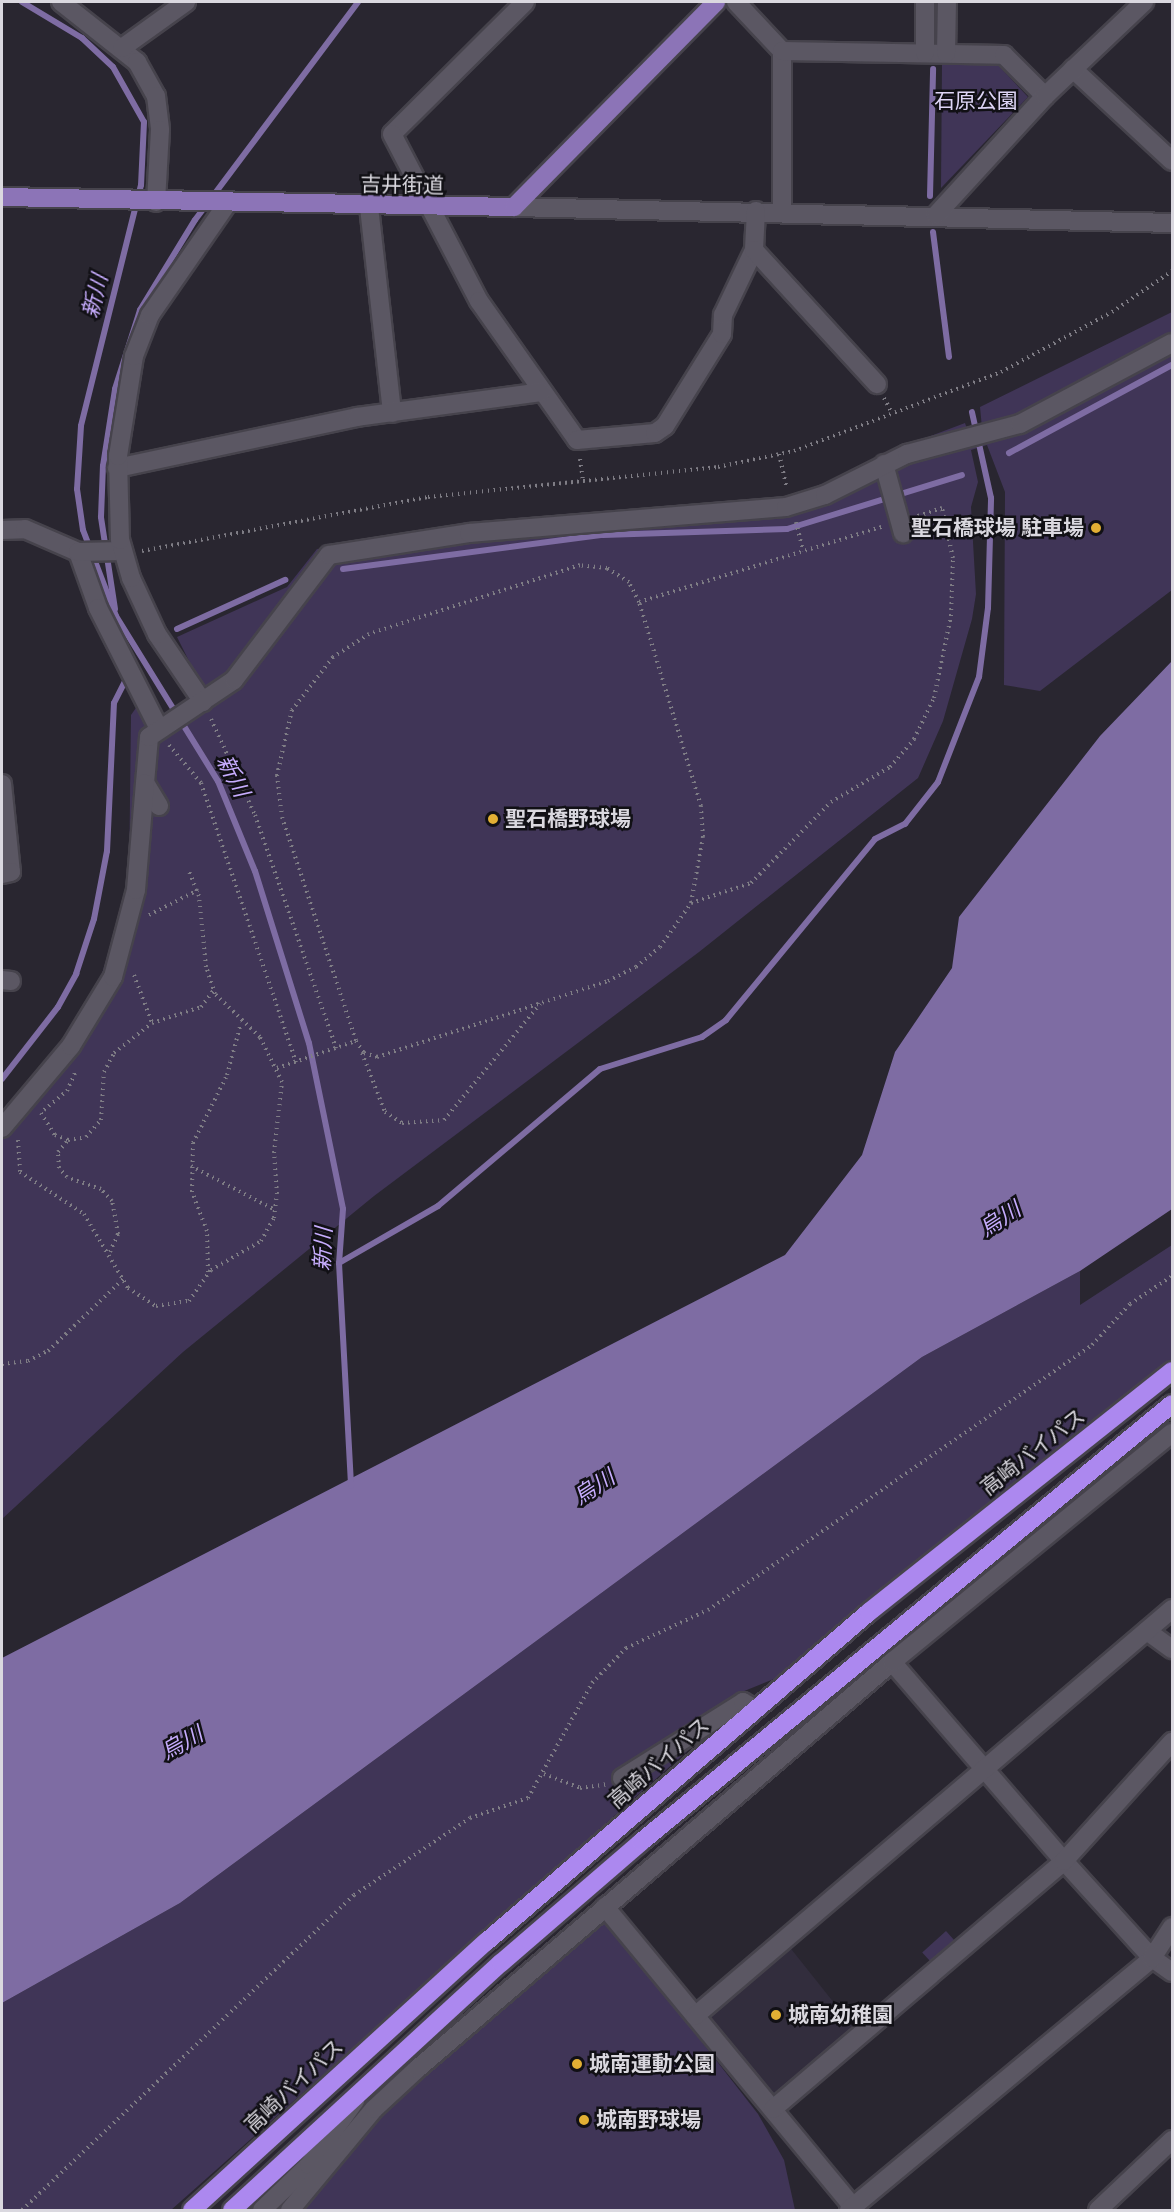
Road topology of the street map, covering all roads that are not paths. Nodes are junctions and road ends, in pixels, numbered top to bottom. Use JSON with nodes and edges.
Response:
{"nodes":[{"id":1,"x":61,"y":2,"type":"edge"},
{"id":2,"x":186,"y":2,"type":"edge"},
{"id":3,"x":525,"y":2,"type":"edge"},
{"id":4,"x":716,"y":2,"type":"edge"},
{"id":5,"x":736,"y":2,"type":"edge"},
{"id":6,"x":925,"y":2,"type":"edge"},
{"id":7,"x":947,"y":2,"type":"edge"},
{"id":8,"x":1144,"y":2,"type":"edge"},
{"id":9,"x":122,"y":48,"type":"junction"},
{"id":10,"x":783,"y":51,"type":"junction"},
{"id":11,"x":925,"y":53,"type":"junction"},
{"id":12,"x":946,"y":53,"type":"junction"},
{"id":13,"x":1073,"y":69,"type":"junction"},
{"id":14,"x":1045,"y":96,"type":"junction"},
{"id":15,"x":1173,"y":160,"type":"edge"},
{"id":16,"x":2,"y":197,"type":"edge"},
{"id":17,"x":156,"y":202,"type":"junction"},
{"id":18,"x":227,"y":204,"type":"junction"},
{"id":19,"x":369,"y":207,"type":"junction"},
{"id":20,"x":428,"y":207,"type":"junction"},
{"id":21,"x":514,"y":207,"type":"junction"},
{"id":22,"x":756,"y":212,"type":"junction"},
{"id":23,"x":782,"y":212,"type":"junction"},
{"id":24,"x":936,"y":215,"type":"junction"},
{"id":25,"x":1173,"y":224,"type":"edge"},
{"id":26,"x":754,"y":250,"type":"junction"},
{"id":27,"x":1173,"y":342,"type":"edge"},
{"id":28,"x":877,"y":384,"type":"dead end"},
{"id":29,"x":541,"y":392,"type":"junction"},
{"id":30,"x":392,"y":412,"type":"junction"},
{"id":31,"x":884,"y":464,"type":"junction"},
{"id":32,"x":117,"y":468,"type":"junction"},
{"id":33,"x":901,"y":527,"type":"road end"},
{"id":34,"x":2,"y":530,"type":"edge"},
{"id":35,"x":123,"y":551,"type":"junction"},
{"id":36,"x":78,"y":552,"type":"junction"},
{"id":37,"x":200,"y":704,"type":"junction"},
{"id":38,"x":163,"y":727,"type":"junction"},
{"id":39,"x":145,"y":783,"type":"junction"},
{"id":40,"x":2,"y":784,"type":"edge"},
{"id":41,"x":159,"y":806,"type":"dead end"},
{"id":42,"x":2,"y":874,"type":"edge"},
{"id":43,"x":2,"y":1128,"type":"edge"},
{"id":44,"x":1173,"y":1371,"type":"edge"},
{"id":45,"x":1173,"y":1404,"type":"edge"},
{"id":46,"x":1173,"y":1433,"type":"edge"},
{"id":47,"x":1173,"y":1610,"type":"edge"},
{"id":48,"x":1147,"y":1632,"type":"junction"},
{"id":49,"x":1173,"y":1649,"type":"edge"},
{"id":50,"x":892,"y":1662,"type":"junction"},
{"id":51,"x":755,"y":1710,"type":"junction"},
{"id":52,"x":1173,"y":1742,"type":"edge"},
{"id":53,"x":985,"y":1768,"type":"junction"},
{"id":54,"x":622,"y":1778,"type":"road end"},
{"id":55,"x":1064,"y":1861,"type":"junction"},
{"id":56,"x":605,"y":1907,"type":"junction"},
{"id":57,"x":1173,"y":1927,"type":"edge"},
{"id":58,"x":1152,"y":1958,"type":"junction"},
{"id":59,"x":1173,"y":1972,"type":"edge"},
{"id":60,"x":695,"y":2016,"type":"junction"},
{"id":61,"x":362,"y":2090,"type":"junction"},
{"id":62,"x":773,"y":2109,"type":"junction"},
{"id":63,"x":1173,"y":2140,"type":"edge"},
{"id":64,"x":851,"y":2209,"type":"edge"},
{"id":65,"x":192,"y":2211,"type":"edge"},
{"id":66,"x":232,"y":2211,"type":"edge"},
{"id":67,"x":262,"y":2211,"type":"edge"},
{"id":68,"x":290,"y":2211,"type":"edge"},
{"id":69,"x":1098,"y":2211,"type":"edge"}],
"edges":[{"from":1,"to":9,"type":"street"},
{"from":2,"to":9,"type":"street"},
{"from":3,"to":20,"type":"street"},
{"from":4,"to":21,"type":"main road"},
{"from":5,"to":10,"type":"street"},
{"from":6,"to":11,"type":"street"},
{"from":7,"to":12,"type":"street"},
{"from":8,"to":13,"type":"street"},
{"from":9,"to":17,"type":"street"},
{"from":10,"to":11,"type":"street"},
{"from":10,"to":23,"type":"street"},
{"from":11,"to":12,"type":"street"},
{"from":12,"to":14,"type":"street"},
{"from":13,"to":14,"type":"street"},
{"from":13,"to":15,"type":"street"},
{"from":14,"to":24,"type":"street"},
{"from":16,"to":17,"type":"main road","name":"吉井街道"},
{"from":17,"to":18,"type":"main road","name":"吉井街道"},
{"from":18,"to":19,"type":"main road","name":"吉井街道"},
{"from":18,"to":32,"type":"street"},
{"from":19,"to":20,"type":"main road","name":"吉井街道"},
{"from":19,"to":30,"type":"street"},
{"from":20,"to":21,"type":"main road","name":"吉井街道"},
{"from":20,"to":29,"type":"street"},
{"from":21,"to":22,"type":"street"},
{"from":22,"to":23,"type":"street"},
{"from":22,"to":26,"type":"street"},
{"from":23,"to":24,"type":"street"},
{"from":24,"to":25,"type":"street"},
{"from":26,"to":28,"type":"street"},
{"from":26,"to":29,"type":"street"},
{"from":27,"to":31,"type":"street"},
{"from":29,"to":30,"type":"street"},
{"from":30,"to":32,"type":"street"},
{"from":31,"to":33,"type":"street"},
{"from":31,"to":37,"type":"street"},
{"from":32,"to":35,"type":"street"},
{"from":34,"to":36,"type":"street"},
{"from":35,"to":36,"type":"street"},
{"from":35,"to":37,"type":"street"},
{"from":36,"to":38,"type":"street"},
{"from":37,"to":38,"type":"street"},
{"from":38,"to":39,"type":"street"},
{"from":39,"to":41,"type":"street"},
{"from":39,"to":43,"type":"street"},
{"from":40,"to":42,"type":"street"},
{"from":44,"to":51,"type":"highway","name":"高崎バイパス"},
{"from":45,"to":61,"type":"highway"},
{"from":46,"to":50,"type":"street"},
{"from":47,"to":48,"type":"street"},
{"from":48,"to":49,"type":"street"},
{"from":48,"to":53,"type":"street"},
{"from":50,"to":53,"type":"street"},
{"from":50,"to":56,"type":"street"},
{"from":51,"to":54,"type":"street"},
{"from":51,"to":65,"type":"highway","name":"高崎バイパス"},
{"from":52,"to":55,"type":"street"},
{"from":53,"to":55,"type":"street"},
{"from":53,"to":60,"type":"street"},
{"from":55,"to":58,"type":"street"},
{"from":55,"to":62,"type":"street"},
{"from":56,"to":60,"type":"street"},
{"from":56,"to":68,"type":"street"},
{"from":57,"to":58,"type":"street"},
{"from":58,"to":59,"type":"street"},
{"from":58,"to":64,"type":"street"},
{"from":60,"to":62,"type":"street"},
{"from":61,"to":66,"type":"highway"},
{"from":61,"to":67,"type":"street"},
{"from":62,"to":64,"type":"street"},
{"from":63,"to":69,"type":"street"}]}
